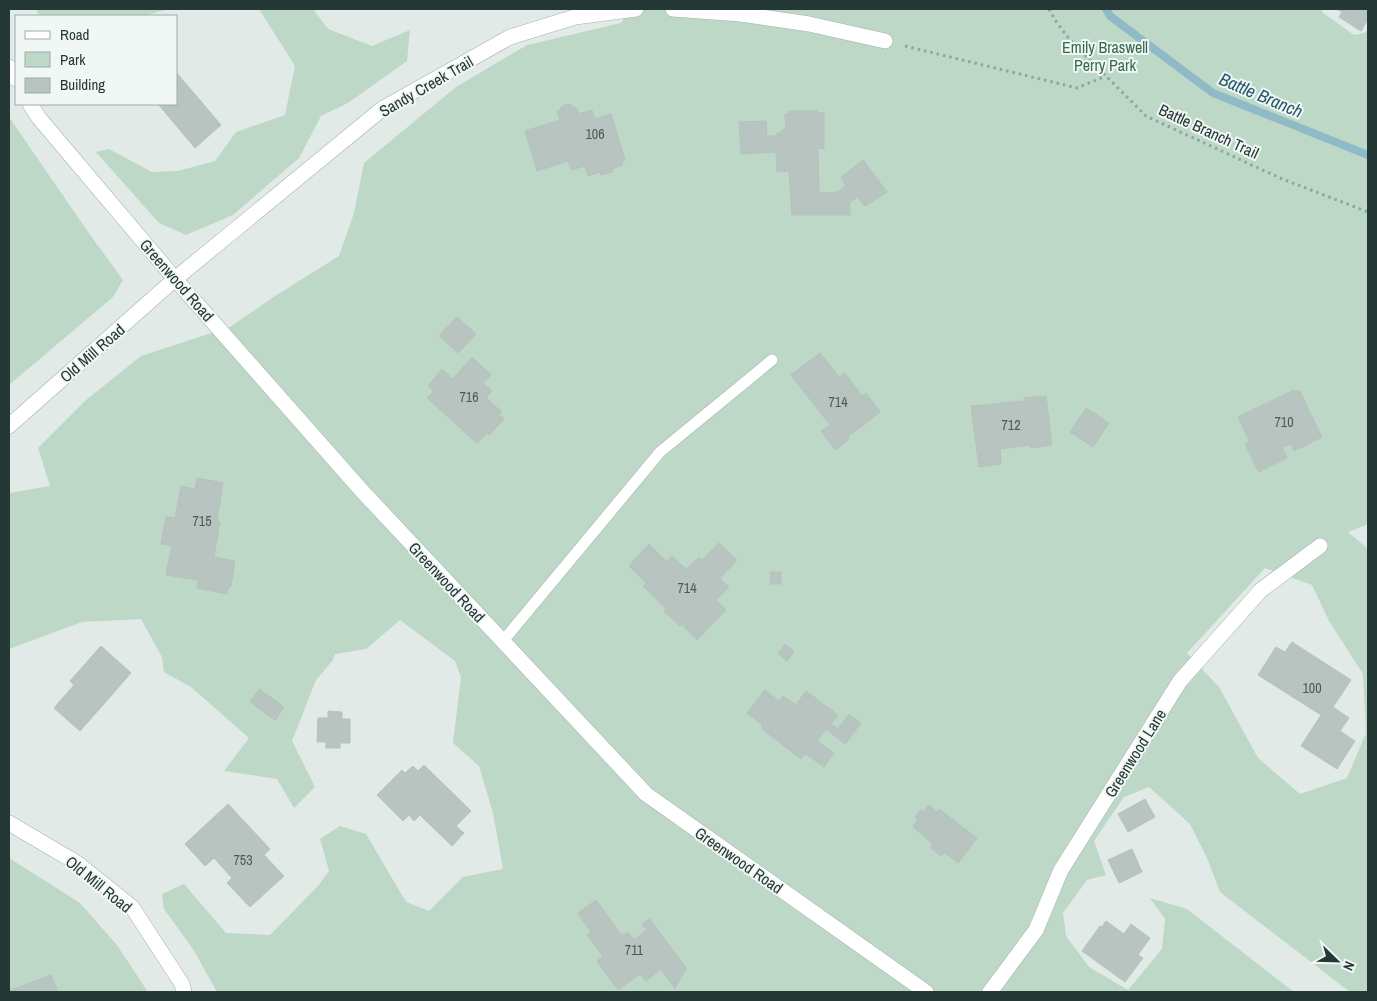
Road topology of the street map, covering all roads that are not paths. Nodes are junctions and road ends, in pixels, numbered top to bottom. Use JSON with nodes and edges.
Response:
{"nodes":[{"id":1,"x":636,"y":9,"type":"edge"},
{"id":2,"x":674,"y":9,"type":"edge"},
{"id":3,"x":884,"y":42,"type":"road end"},
{"id":4,"x":9,"y":66,"type":"edge"},
{"id":5,"x":15,"y":77,"type":"edge"},
{"id":6,"x":31,"y":105,"type":"edge"},
{"id":7,"x":175,"y":279,"type":"junction"},
{"id":8,"x":772,"y":360,"type":"dead end"},
{"id":9,"x":9,"y":426,"type":"edge"},
{"id":10,"x":1320,"y":546,"type":"dead end"},
{"id":11,"x":503,"y":642,"type":"junction"},
{"id":12,"x":9,"y":823,"type":"edge"},
{"id":13,"x":184,"y":992,"type":"edge"},
{"id":14,"x":926,"y":992,"type":"edge"},
{"id":15,"x":990,"y":992,"type":"edge"}],
"edges":[{"from":1,"to":7,"type":"street","name":"Sandy Creek Trail"},
{"from":2,"to":3,"type":"street"},
{"from":4,"to":5,"type":"street"},
{"from":6,"to":7,"type":"street","name":"Greenwood Road"},
{"from":7,"to":9,"type":"street","name":"Old Mill Road"},
{"from":7,"to":11,"type":"street","name":"Greenwood Road"},
{"from":8,"to":11,"type":"lane"},
{"from":10,"to":15,"type":"street","name":"Greenwood Lane"},
{"from":11,"to":14,"type":"street","name":"Greenwood Road"},
{"from":12,"to":13,"type":"street","name":"Old Mill Road"}]}
